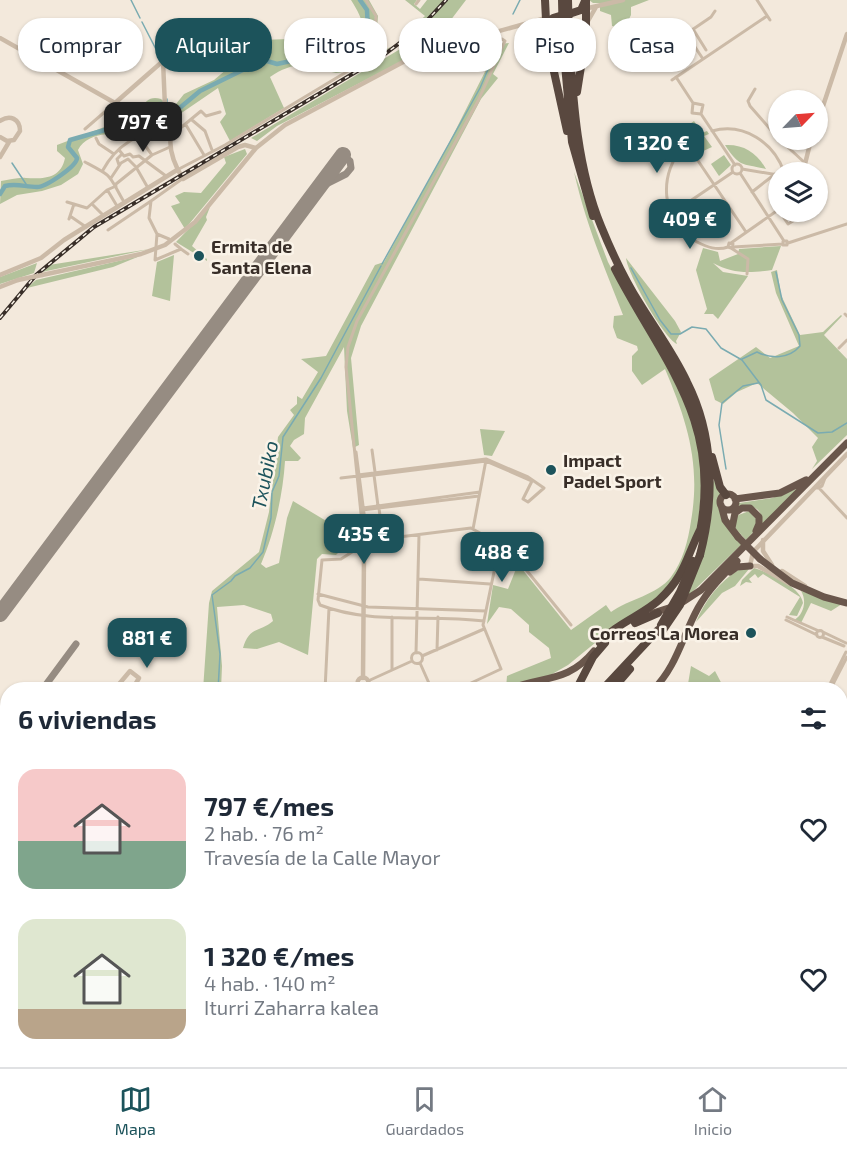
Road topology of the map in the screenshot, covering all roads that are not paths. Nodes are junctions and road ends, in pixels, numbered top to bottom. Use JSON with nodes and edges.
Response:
{"nodes":[{"id":1,"x":366,"y":0,"type":"edge"},
{"id":2,"x":562,"y":0,"type":"edge"},
{"id":3,"x":568,"y":0,"type":"edge"},
{"id":4,"x":623,"y":0,"type":"edge"},
{"id":5,"x":757,"y":0,"type":"edge"},
{"id":6,"x":589,"y":6,"type":"edge"},
{"id":7,"x":715,"y":11,"type":"dead end"},
{"id":8,"x":547,"y":14,"type":"edge"},
{"id":9,"x":564,"y":18,"type":"edge"},
{"id":10,"x":567,"y":18,"type":"edge"},
{"id":11,"x":696,"y":27,"type":"edge"},
{"id":12,"x":696,"y":34,"type":"edge"},
{"id":13,"x":847,"y":34,"type":"edge"},
{"id":14,"x":0,"y":38,"type":"edge"},
{"id":15,"x":696,"y":49,"type":"edge"},
{"id":16,"x":706,"y":50,"type":"dead end"},
{"id":17,"x":713,"y":52,"type":"junction"},
{"id":18,"x":717,"y":57,"type":"dead end"},
{"id":19,"x":703,"y":59,"type":"junction"},
{"id":20,"x":399,"y":64,"type":"edge"},
{"id":21,"x":155,"y":68,"type":"edge"},
{"id":22,"x":164,"y":72,"type":"edge"},
{"id":23,"x":491,"y":72,"type":"edge"},
{"id":24,"x":555,"y":72,"type":"edge"},
{"id":25,"x":568,"y":72,"type":"edge"},
{"id":26,"x":570,"y":72,"type":"edge"},
{"id":27,"x":755,"y":89,"type":"dead end"},
{"id":28,"x":828,"y":90,"type":"edge"},
{"id":29,"x":115,"y":103,"type":"junction"},
{"id":30,"x":693,"y":103,"type":"junction"},
{"id":31,"x":575,"y":109,"type":"junction"},
{"id":32,"x":220,"y":112,"type":"dead end"},
{"id":33,"x":701,"y":114,"type":"junction"},
{"id":34,"x":130,"y":120,"type":"dead end"},
{"id":35,"x":192,"y":120,"type":"junction"},
{"id":36,"x":0,"y":121,"type":"edge"},
{"id":37,"x":186,"y":125,"type":"junction"},
{"id":38,"x":768,"y":126,"type":"edge"},
{"id":39,"x":85,"y":129,"type":"dead end"},
{"id":40,"x":678,"y":131,"type":"dead end"},
{"id":41,"x":712,"y":131,"type":"junction"},
{"id":42,"x":167,"y":132,"type":"junction"},
{"id":43,"x":139,"y":137,"type":"junction"},
{"id":44,"x":1,"y":138,"type":"edge"},
{"id":45,"x":96,"y":138,"type":"dead end"},
{"id":46,"x":10,"y":141,"type":"junction"},
{"id":47,"x":686,"y":144,"type":"junction"},
{"id":48,"x":0,"y":145,"type":"edge"},
{"id":49,"x":171,"y":145,"type":"junction"},
{"id":50,"x":256,"y":148,"type":"junction"},
{"id":51,"x":119,"y":150,"type":"junction"},
{"id":52,"x":212,"y":150,"type":"junction"},
{"id":53,"x":787,"y":150,"type":"edge"},
{"id":54,"x":114,"y":154,"type":"junction"},
{"id":55,"x":122,"y":154,"type":"junction"},
{"id":56,"x":152,"y":155,"type":"junction"},
{"id":57,"x":204,"y":155,"type":"junction"},
{"id":58,"x":0,"y":157,"type":"edge"},
{"id":59,"x":131,"y":159,"type":"junction"},
{"id":60,"x":146,"y":161,"type":"junction"},
{"id":61,"x":85,"y":162,"type":"dead end"},
{"id":62,"x":779,"y":162,"type":"edge"},
{"id":63,"x":797,"y":162,"type":"edge"},
{"id":64,"x":119,"y":165,"type":"junction"},
{"id":65,"x":735,"y":165,"type":"junction"},
{"id":66,"x":136,"y":167,"type":"junction"},
{"id":67,"x":103,"y":170,"type":"junction"},
{"id":68,"x":177,"y":170,"type":"junction"},
{"id":69,"x":741,"y":171,"type":"junction"},
{"id":70,"x":733,"y":172,"type":"junction"},
{"id":71,"x":768,"y":173,"type":"edge"},
{"id":72,"x":166,"y":176,"type":"junction"},
{"id":73,"x":111,"y":178,"type":"junction"},
{"id":74,"x":183,"y":179,"type":"junction"},
{"id":75,"x":768,"y":180,"type":"edge"},
{"id":76,"x":116,"y":185,"type":"junction"},
{"id":77,"x":714,"y":185,"type":"junction"},
{"id":78,"x":148,"y":188,"type":"junction"},
{"id":79,"x":108,"y":191,"type":"junction"},
{"id":80,"x":752,"y":192,"type":"junction"},
{"id":81,"x":586,"y":194,"type":"junction"},
{"id":82,"x":151,"y":201,"type":"junction"},
{"id":83,"x":66,"y":202,"type":"dead end"},
{"id":84,"x":74,"y":204,"type":"junction"},
{"id":85,"x":92,"y":204,"type":"junction"},
{"id":86,"x":124,"y":204,"type":"junction"},
{"id":87,"x":118,"y":208,"type":"junction"},
{"id":88,"x":730,"y":209,"type":"junction"},
{"id":89,"x":671,"y":214,"type":"junction"},
{"id":90,"x":104,"y":216,"type":"junction"},
{"id":91,"x":768,"y":216,"type":"edge"},
{"id":92,"x":768,"y":218,"type":"edge"},
{"id":93,"x":772,"y":222,"type":"edge"},
{"id":94,"x":847,"y":224,"type":"edge"},
{"id":95,"x":86,"y":226,"type":"junction"},
{"id":96,"x":108,"y":230,"type":"dead end"},
{"id":97,"x":746,"y":232,"type":"junction"},
{"id":98,"x":157,"y":234,"type":"junction"},
{"id":99,"x":688,"y":237,"type":"junction"},
{"id":100,"x":169,"y":239,"type":"dead end"},
{"id":101,"x":785,"y":242,"type":"junction"},
{"id":102,"x":175,"y":244,"type":"dead end"},
{"id":103,"x":732,"y":246,"type":"junction"},
{"id":104,"x":156,"y":249,"type":"junction"},
{"id":105,"x":181,"y":249,"type":"junction"},
{"id":106,"x":188,"y":254,"type":"dead end"},
{"id":107,"x":747,"y":274,"type":"dead end"},
{"id":108,"x":0,"y":275,"type":"edge"},
{"id":109,"x":0,"y":287,"type":"edge"},
{"id":110,"x":847,"y":340,"type":"edge"},
{"id":111,"x":840,"y":348,"type":"dead end"},
{"id":112,"x":703,"y":425,"type":"junction"},
{"id":113,"x":847,"y":443,"type":"edge"},
{"id":114,"x":847,"y":449,"type":"edge"},
{"id":115,"x":372,"y":450,"type":"dead end"},
{"id":116,"x":847,"y":454,"type":"edge"},
{"id":117,"x":486,"y":460,"type":"junction"},
{"id":118,"x":825,"y":465,"type":"junction"},
{"id":119,"x":375,"y":474,"type":"junction"},
{"id":120,"x":826,"y":475,"type":"junction"},
{"id":121,"x":359,"y":476,"type":"junction"},
{"id":122,"x":341,"y":478,"type":"dead end"},
{"id":123,"x":532,"y":481,"type":"junction"},
{"id":124,"x":824,"y":484,"type":"junction"},
{"id":125,"x":816,"y":488,"type":"junction"},
{"id":126,"x":480,"y":494,"type":"junction"},
{"id":127,"x":726,"y":495,"type":"junction"},
{"id":128,"x":831,"y":498,"type":"junction"},
{"id":129,"x":735,"y":499,"type":"junction"},
{"id":130,"x":721,"y":505,"type":"junction"},
{"id":131,"x":378,"y":507,"type":"junction"},
{"id":132,"x":364,"y":509,"type":"junction"},
{"id":133,"x":731,"y":509,"type":"junction"},
{"id":134,"x":847,"y":518,"type":"edge"},
{"id":135,"x":701,"y":527,"type":"junction"},
{"id":136,"x":732,"y":528,"type":"junction"},
{"id":137,"x":473,"y":530,"type":"junction"},
{"id":138,"x":419,"y":534,"type":"junction"},
{"id":139,"x":738,"y":536,"type":"junction"},
{"id":140,"x":383,"y":539,"type":"junction"},
{"id":141,"x":764,"y":539,"type":"junction"},
{"id":142,"x":500,"y":543,"type":"junction"},
{"id":143,"x":365,"y":545,"type":"junction"},
{"id":144,"x":364,"y":553,"type":"junction"},
{"id":145,"x":698,"y":555,"type":"junction"},
{"id":146,"x":728,"y":564,"type":"junction"},
{"id":147,"x":750,"y":566,"type":"junction"},
{"id":148,"x":419,"y":579,"type":"junction"},
{"id":149,"x":490,"y":584,"type":"junction"},
{"id":150,"x":794,"y":587,"type":"joint"},
{"id":151,"x":318,"y":594,"type":"junction"},
{"id":152,"x":706,"y":594,"type":"junction"},
{"id":153,"x":821,"y":594,"type":"junction"},
{"id":154,"x":847,"y":599,"type":"edge"},
{"id":155,"x":364,"y":606,"type":"junction"},
{"id":156,"x":419,"y":607,"type":"junction"},
{"id":157,"x":329,"y":608,"type":"junction"},
{"id":158,"x":486,"y":611,"type":"junction"},
{"id":159,"x":658,"y":613,"type":"junction"},
{"id":160,"x":364,"y":617,"type":"junction"},
{"id":161,"x":392,"y":617,"type":"junction"},
{"id":162,"x":418,"y":617,"type":"junction"},
{"id":163,"x":438,"y":617,"type":"junction"},
{"id":164,"x":787,"y":619,"type":"dead end"},
{"id":165,"x":484,"y":621,"type":"junction"},
{"id":166,"x":571,"y":626,"type":"dead end"},
{"id":167,"x":484,"y":629,"type":"junction"},
{"id":168,"x":659,"y":631,"type":"junction"},
{"id":169,"x":824,"y":632,"type":"junction"},
{"id":170,"x":818,"y":633,"type":"junction"},
{"id":171,"x":822,"y":637,"type":"junction"},
{"id":172,"x":600,"y":644,"type":"junction"},
{"id":173,"x":846,"y":644,"type":"edge"},
{"id":174,"x":437,"y":650,"type":"junction"},
{"id":175,"x":416,"y":653,"type":"junction"},
{"id":176,"x":847,"y":654,"type":"edge"},
{"id":177,"x":422,"y":656,"type":"junction"},
{"id":178,"x":412,"y":661,"type":"junction"},
{"id":179,"x":420,"y":663,"type":"junction"},
{"id":180,"x":630,"y":669,"type":"junction"},
{"id":181,"x":392,"y":670,"type":"junction"},
{"id":182,"x":366,"y":679,"type":"junction"},
{"id":183,"x":121,"y":682,"type":"edge"},
{"id":184,"x":137,"y":682,"type":"edge"},
{"id":185,"x":325,"y":682,"type":"edge"},
{"id":186,"x":357,"y":682,"type":"edge"},
{"id":187,"x":428,"y":682,"type":"edge"},
{"id":188,"x":474,"y":682,"type":"edge"},
{"id":189,"x":535,"y":682,"type":"edge"},
{"id":190,"x":580,"y":682,"type":"edge"},
{"id":191,"x":610,"y":682,"type":"edge"},
{"id":192,"x":615,"y":682,"type":"edge"},
{"id":193,"x":619,"y":682,"type":"edge"},
{"id":194,"x":660,"y":682,"type":"edge"},
{"id":195,"x":832,"y":682,"type":"edge"},
{"id":196,"x":0,"y":914,"type":"edge"},
{"id":197,"x":0,"y":922,"type":"edge"}],
"edges":[{"from":1,"to":52,"type":"street"},
{"from":2,"to":9,"type":"highway","bridge":true},
{"from":3,"to":10,"type":"highway","bridge":true},
{"from":4,"to":6,"type":"street"},
{"from":5,"to":17,"type":"street"},
{"from":6,"to":8,"type":"highway"},
{"from":6,"to":31,"type":"highway"},
{"from":7,"to":11,"type":"street"},
{"from":12,"to":16,"type":"street"},
{"from":13,"to":28,"type":"street"},
{"from":14,"to":29,"type":"street"},
{"from":15,"to":19,"type":"street"},
{"from":17,"to":18,"type":"street"},
{"from":17,"to":19,"type":"street"},
{"from":19,"to":30,"type":"street"},
{"from":20,"to":50,"type":"street"},
{"from":21,"to":29,"type":"street"},
{"from":22,"to":42,"type":"street"},
{"from":23,"to":121,"type":"street"},
{"from":24,"to":81,"type":"highway"},
{"from":25,"to":81,"type":"highway"},
{"from":26,"to":31,"type":"highway"},
{"from":27,"to":38,"type":"street"},
{"from":29,"to":34,"type":"street"},
{"from":29,"to":39,"type":"street"},
{"from":30,"to":33,"type":"street"},
{"from":30,"to":33,"type":"street"},
{"from":31,"to":112,"type":"highway"},
{"from":32,"to":35,"type":"street"},
{"from":33,"to":41,"type":"street"},
{"from":35,"to":37,"type":"street"},
{"from":35,"to":52,"type":"street"},
{"from":36,"to":46,"type":"street"},
{"from":37,"to":42,"type":"street"},
{"from":37,"to":57,"type":"street"},
{"from":40,"to":47,"type":"street"},
{"from":41,"to":62,"type":"street"},
{"from":41,"to":65,"type":"street"},
{"from":42,"to":43,"type":"street"},
{"from":42,"to":49,"type":"street"},
{"from":43,"to":51,"type":"street"},
{"from":43,"to":56,"type":"street"},
{"from":44,"to":46,"type":"street"},
{"from":44,"to":48,"type":"street"},
{"from":45,"to":54,"type":"street"},
{"from":46,"to":58,"type":"street"},
{"from":47,"to":77,"type":"street"},
{"from":47,"to":89,"type":"street"},
{"from":49,"to":56,"type":"street"},
{"from":49,"to":68,"type":"street"},
{"from":50,"to":74,"type":"street"},
{"from":50,"to":104,"type":"street"},
{"from":51,"to":54,"type":"street"},
{"from":51,"to":55,"type":"street"},
{"from":52,"to":57,"type":"street"},
{"from":53,"to":63,"type":"street"},
{"from":54,"to":67,"type":"street"},
{"from":55,"to":59,"type":"street"},
{"from":55,"to":64,"type":"street"},
{"from":56,"to":60,"type":"street"},
{"from":57,"to":68,"type":"street"},
{"from":59,"to":60,"type":"street"},
{"from":59,"to":64,"type":"street"},
{"from":59,"to":66,"type":"street"},
{"from":60,"to":66,"type":"street"},
{"from":60,"to":72,"type":"street"},
{"from":61,"to":67,"type":"street"},
{"from":64,"to":73,"type":"street"},
{"from":65,"to":69,"type":"street"},
{"from":65,"to":70,"type":"street"},
{"from":66,"to":76,"type":"street"},
{"from":66,"to":78,"type":"street"},
{"from":67,"to":73,"type":"street"},
{"from":68,"to":72,"type":"street"},
{"from":68,"to":74,"type":"street"},
{"from":69,"to":70,"type":"street"},
{"from":69,"to":71,"type":"street"},
{"from":69,"to":80,"type":"street"},
{"from":70,"to":77,"type":"street"},
{"from":72,"to":78,"type":"street"},
{"from":73,"to":76,"type":"street"},
{"from":74,"to":82,"type":"street"},
{"from":75,"to":80,"type":"street"},
{"from":76,"to":79,"type":"street"},
{"from":76,"to":86,"type":"street"},
{"from":77,"to":88,"type":"street"},
{"from":77,"to":89,"type":"street"},
{"from":78,"to":86,"type":"street"},
{"from":79,"to":85,"type":"street"},
{"from":79,"to":87,"type":"street"},
{"from":80,"to":91,"type":"street"},
{"from":81,"to":135,"type":"highway"},
{"from":82,"to":96,"type":"street"},
{"from":82,"to":98,"type":"street"},
{"from":83,"to":84,"type":"street"},
{"from":84,"to":85,"type":"street"},
{"from":84,"to":95,"type":"street"},
{"from":85,"to":90,"type":"street"},
{"from":86,"to":87,"type":"street"},
{"from":87,"to":90,"type":"street"},
{"from":88,"to":97,"type":"street"},
{"from":88,"to":99,"type":"street"},
{"from":89,"to":99,"type":"street"},
{"from":90,"to":95,"type":"street"},
{"from":92,"to":97,"type":"street"},
{"from":93,"to":101,"type":"street"},
{"from":94,"to":101,"type":"street"},
{"from":95,"to":108,"type":"street"},
{"from":97,"to":103,"type":"street"},
{"from":98,"to":100,"type":"street"},
{"from":98,"to":104,"type":"street"},
{"from":99,"to":103,"type":"street"},
{"from":101,"to":103,"type":"street"},
{"from":102,"to":105,"type":"street"},
{"from":103,"to":107,"type":"street"},
{"from":104,"to":105,"type":"street"},
{"from":104,"to":109,"type":"street","bridge":true},
{"from":105,"to":106,"type":"street"},
{"from":110,"to":111,"type":"street"},
{"from":112,"to":127,"type":"highway"},
{"from":112,"to":145,"type":"highway"},
{"from":113,"to":118,"type":"highway"},
{"from":114,"to":152,"type":"highway"},
{"from":115,"to":119,"type":"street"},
{"from":116,"to":120,"type":"street"},
{"from":117,"to":119,"type":"street"},
{"from":117,"to":123,"type":"street"},
{"from":117,"to":126,"type":"street"},
{"from":118,"to":129,"type":"highway"},
{"from":118,"to":146,"type":"highway"},
{"from":119,"to":121,"type":"street"},
{"from":119,"to":131,"type":"street"},
{"from":120,"to":124,"type":"street"},
{"from":120,"to":125,"type":"street"},
{"from":121,"to":122,"type":"street"},
{"from":121,"to":132,"type":"street"},
{"from":123,"to":123,"type":"street"},
{"from":124,"to":125,"type":"street"},
{"from":124,"to":128,"type":"street"},
{"from":125,"to":128,"type":"street"},
{"from":125,"to":141,"type":"street"},
{"from":126,"to":131,"type":"street"},
{"from":126,"to":137,"type":"street"},
{"from":127,"to":129,"type":"highway"},
{"from":127,"to":130,"type":"highway"},
{"from":128,"to":134,"type":"street"},
{"from":129,"to":133,"type":"highway"},
{"from":130,"to":133,"type":"highway"},
{"from":130,"to":139,"type":"highway"},
{"from":131,"to":132,"type":"street"},
{"from":131,"to":140,"type":"street"},
{"from":132,"to":143,"type":"street"},
{"from":133,"to":136,"type":"highway"},
{"from":135,"to":145,"type":"highway"},
{"from":135,"to":172,"type":"highway"},
{"from":136,"to":139,"type":"highway"},
{"from":136,"to":146,"type":"highway"},
{"from":137,"to":138,"type":"street"},
{"from":137,"to":142,"type":"street"},
{"from":138,"to":140,"type":"street"},
{"from":138,"to":148,"type":"street"},
{"from":139,"to":153,"type":"highway","bridge":true},
{"from":140,"to":143,"type":"street"},
{"from":141,"to":147,"type":"street"},
{"from":141,"to":153,"type":"street"},
{"from":142,"to":149,"type":"street"},
{"from":142,"to":166,"type":"street"},
{"from":143,"to":144,"type":"street"},
{"from":143,"to":144,"type":"street"},
{"from":143,"to":151,"type":"street"},
{"from":144,"to":155,"type":"street"},
{"from":145,"to":168,"type":"highway","bridge":true},
{"from":146,"to":159,"type":"highway"},
{"from":147,"to":150,"type":"street"},
{"from":147,"to":152,"type":"highway"},
{"from":148,"to":149,"type":"street"},
{"from":148,"to":156,"type":"street"},
{"from":149,"to":158,"type":"street"},
{"from":150,"to":153,"type":"highway"},
{"from":151,"to":155,"type":"street"},
{"from":151,"to":157,"type":"street"},
{"from":152,"to":194,"type":"highway"},
{"from":153,"to":154,"type":"highway"},
{"from":155,"to":156,"type":"street"},
{"from":155,"to":160,"type":"street"},
{"from":156,"to":158,"type":"street"},
{"from":156,"to":162,"type":"street"},
{"from":157,"to":160,"type":"street"},
{"from":157,"to":185,"type":"street"},
{"from":158,"to":165,"type":"street"},
{"from":159,"to":172,"type":"highway"},
{"from":159,"to":190,"type":"highway"},
{"from":160,"to":161,"type":"street"},
{"from":160,"to":182,"type":"street"},
{"from":161,"to":162,"type":"street"},
{"from":161,"to":181,"type":"street"},
{"from":162,"to":163,"type":"street"},
{"from":162,"to":175,"type":"street"},
{"from":163,"to":165,"type":"street"},
{"from":163,"to":174,"type":"street"},
{"from":164,"to":170,"type":"street"},
{"from":165,"to":167,"type":"street"},
{"from":167,"to":174,"type":"street"},
{"from":167,"to":188,"type":"street"},
{"from":168,"to":180,"type":"highway"},
{"from":168,"to":191,"type":"highway"},
{"from":169,"to":170,"type":"street"},
{"from":169,"to":171,"type":"street"},
{"from":169,"to":173,"type":"street"},
{"from":170,"to":171,"type":"street"},
{"from":171,"to":173,"type":"street"},
{"from":172,"to":189,"type":"highway"},
{"from":173,"to":176,"type":"street"},
{"from":174,"to":177,"type":"street"},
{"from":175,"to":177,"type":"street"},
{"from":175,"to":178,"type":"street"},
{"from":176,"to":195,"type":"street"},
{"from":177,"to":179,"type":"street"},
{"from":178,"to":179,"type":"street"},
{"from":178,"to":181,"type":"street"},
{"from":179,"to":187,"type":"street"},
{"from":180,"to":192,"type":"highway"},
{"from":180,"to":193,"type":"highway"},
{"from":181,"to":182,"type":"street"},
{"from":182,"to":186,"type":"street"},
{"from":183,"to":184,"type":"street"},
{"from":196,"to":197,"type":"street"}]}
